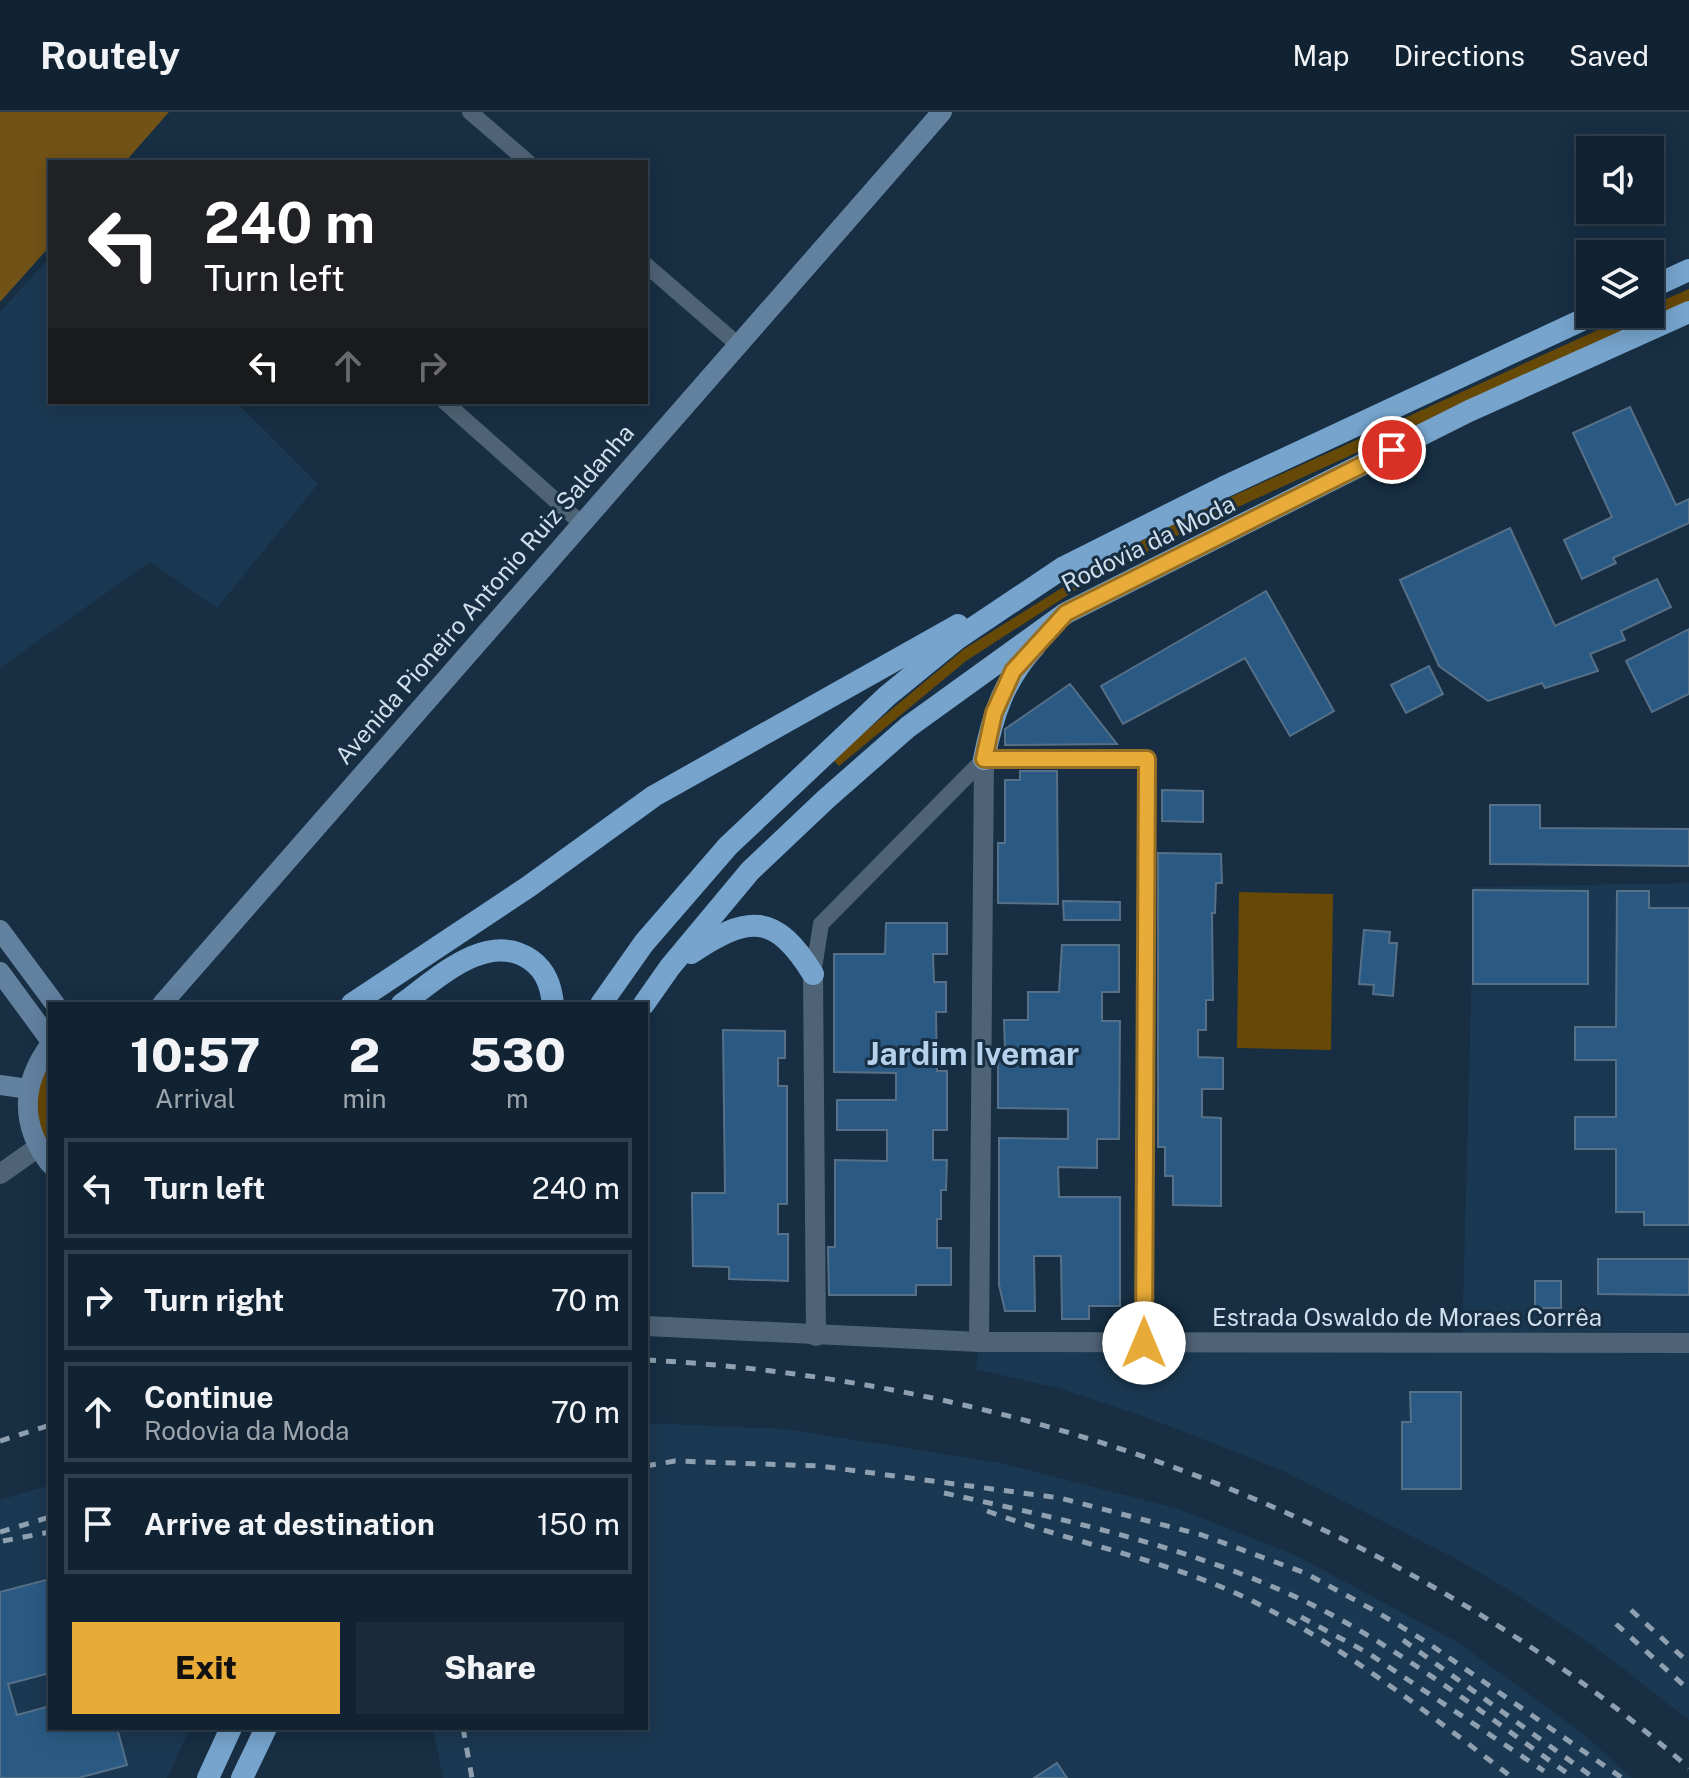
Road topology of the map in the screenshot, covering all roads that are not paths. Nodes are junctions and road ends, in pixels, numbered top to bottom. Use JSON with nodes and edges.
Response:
{"nodes":[{"id":1,"x":470,"y":112,"type":"edge"},
{"id":2,"x":942,"y":112,"type":"edge"},
{"id":3,"x":526,"y":160,"type":"edge"},
{"id":4,"x":648,"y":267,"type":"edge"},
{"id":5,"x":1689,"y":270,"type":"edge"},
{"id":6,"x":1664,"y":282,"type":"edge"},
{"id":7,"x":1689,"y":312,"type":"edge"},
{"id":8,"x":1576,"y":323,"type":"edge"},
{"id":9,"x":736,"y":343,"type":"junction"},
{"id":10,"x":447,"y":404,"type":"edge"},
{"id":11,"x":581,"y":523,"type":"junction"},
{"id":12,"x":1064,"y":567,"type":"junction"},
{"id":13,"x":1066,"y":613,"type":"junction"},
{"id":14,"x":984,"y":759,"type":"junction"},
{"id":15,"x":0,"y":930,"type":"edge"},
{"id":16,"x":670,"y":967,"type":"junction"},
{"id":17,"x":0,"y":972,"type":"edge"},
{"id":18,"x":813,"y":974,"type":"junction"},
{"id":19,"x":54,"y":1002,"type":"edge"},
{"id":20,"x":164,"y":1002,"type":"edge"},
{"id":21,"x":355,"y":1002,"type":"edge"},
{"id":22,"x":405,"y":1002,"type":"edge"},
{"id":23,"x":553,"y":1002,"type":"edge"},
{"id":24,"x":602,"y":1002,"type":"edge"},
{"id":25,"x":645,"y":1002,"type":"edge"},
{"id":26,"x":48,"y":1039,"type":"edge"},
{"id":27,"x":48,"y":1045,"type":"edge"},
{"id":28,"x":0,"y":1085,"type":"edge"},
{"id":29,"x":28,"y":1089,"type":"junction"},
{"id":30,"x":44,"y":1156,"type":"edge"},
{"id":31,"x":0,"y":1174,"type":"edge"},
{"id":32,"x":648,"y":1326,"type":"edge"},
{"id":33,"x":816,"y":1336,"type":"junction"},
{"id":34,"x":979,"y":1342,"type":"junction"},
{"id":35,"x":1144,"y":1343,"type":"junction"},
{"id":36,"x":1689,"y":1343,"type":"edge"},
{"id":37,"x":230,"y":1730,"type":"edge"},
{"id":38,"x":265,"y":1730,"type":"edge"},
{"id":39,"x":208,"y":1778,"type":"edge"},
{"id":40,"x":242,"y":1778,"type":"edge"}],
"edges":[{"from":1,"to":3,"type":"street"},
{"from":2,"to":9,"type":"main road","name":"Avenida Pioneiro Antonio Ruiz Saldanha"},
{"from":4,"to":9,"type":"street"},
{"from":5,"to":6,"type":"highway"},
{"from":7,"to":13,"type":"highway","name":"Rodovia da Moda"},
{"from":8,"to":12,"type":"highway","name":"Rodovia da Moda"},
{"from":9,"to":11,"type":"main road","name":"Avenida Pioneiro Antonio Ruiz Saldanha"},
{"from":10,"to":11,"type":"street"},
{"from":11,"to":20,"type":"main road","name":"Avenida Pioneiro Antonio Ruiz Saldanha"},
{"from":12,"to":21,"type":"highway"},
{"from":12,"to":24,"type":"highway","name":"Rodovia da Moda"},
{"from":13,"to":14,"type":"highway"},
{"from":13,"to":16,"type":"highway","name":"Rodovia da Moda"},
{"from":14,"to":18,"type":"street"},
{"from":14,"to":34,"type":"street"},
{"from":14,"to":35,"type":"street"},
{"from":15,"to":19,"type":"main road"},
{"from":16,"to":18,"type":"highway"},
{"from":16,"to":25,"type":"highway","name":"Rodovia da Moda"},
{"from":17,"to":26,"type":"main road"},
{"from":18,"to":33,"type":"street"},
{"from":22,"to":23,"type":"highway"},
{"from":27,"to":29,"type":"main road"},
{"from":28,"to":29,"type":"main road"},
{"from":29,"to":30,"type":"main road"},
{"from":30,"to":31,"type":"street"},
{"from":32,"to":33,"type":"street","name":"Estrada Oswaldo de Moraes Corrêa"},
{"from":33,"to":34,"type":"street","name":"Estrada Oswaldo de Moraes Corrêa"},
{"from":34,"to":35,"type":"street","name":"Estrada Oswaldo de Moraes Corrêa"},
{"from":35,"to":36,"type":"street","name":"Estrada Oswaldo de Moraes Corrêa"},
{"from":37,"to":39,"type":"highway"},
{"from":38,"to":40,"type":"highway"}]}
